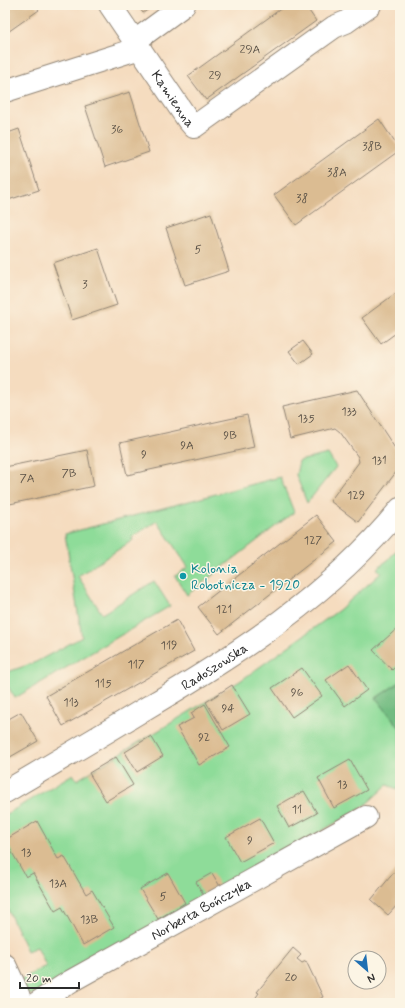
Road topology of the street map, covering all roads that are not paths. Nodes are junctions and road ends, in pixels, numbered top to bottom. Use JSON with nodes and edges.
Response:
{"nodes":[{"id":1,"x":110,"y":5,"type":"edge"},
{"id":2,"x":184,"y":5,"type":"edge"},
{"id":3,"x":370,"y":5,"type":"edge"},
{"id":4,"x":138,"y":44,"type":"junction"},
{"id":5,"x":5,"y":90,"type":"edge"},
{"id":6,"x":400,"y":509,"type":"edge"},
{"id":7,"x":5,"y":792,"type":"edge"},
{"id":8,"x":366,"y":817,"type":"dead end"},
{"id":9,"x":5,"y":965,"type":"edge"},
{"id":10,"x":21,"y":1003,"type":"edge"},
{"id":11,"x":37,"y":1003,"type":"edge"}],
"edges":[{"from":1,"to":4,"type":"street"},
{"from":2,"to":4,"type":"street"},
{"from":3,"to":4,"type":"street","name":"Kamienna"},
{"from":4,"to":5,"type":"street"},
{"from":6,"to":7,"type":"street","name":"Radoszowska"},
{"from":8,"to":11,"type":"street","name":"Norberta Bończyka"},
{"from":9,"to":10,"type":"street"}]}
